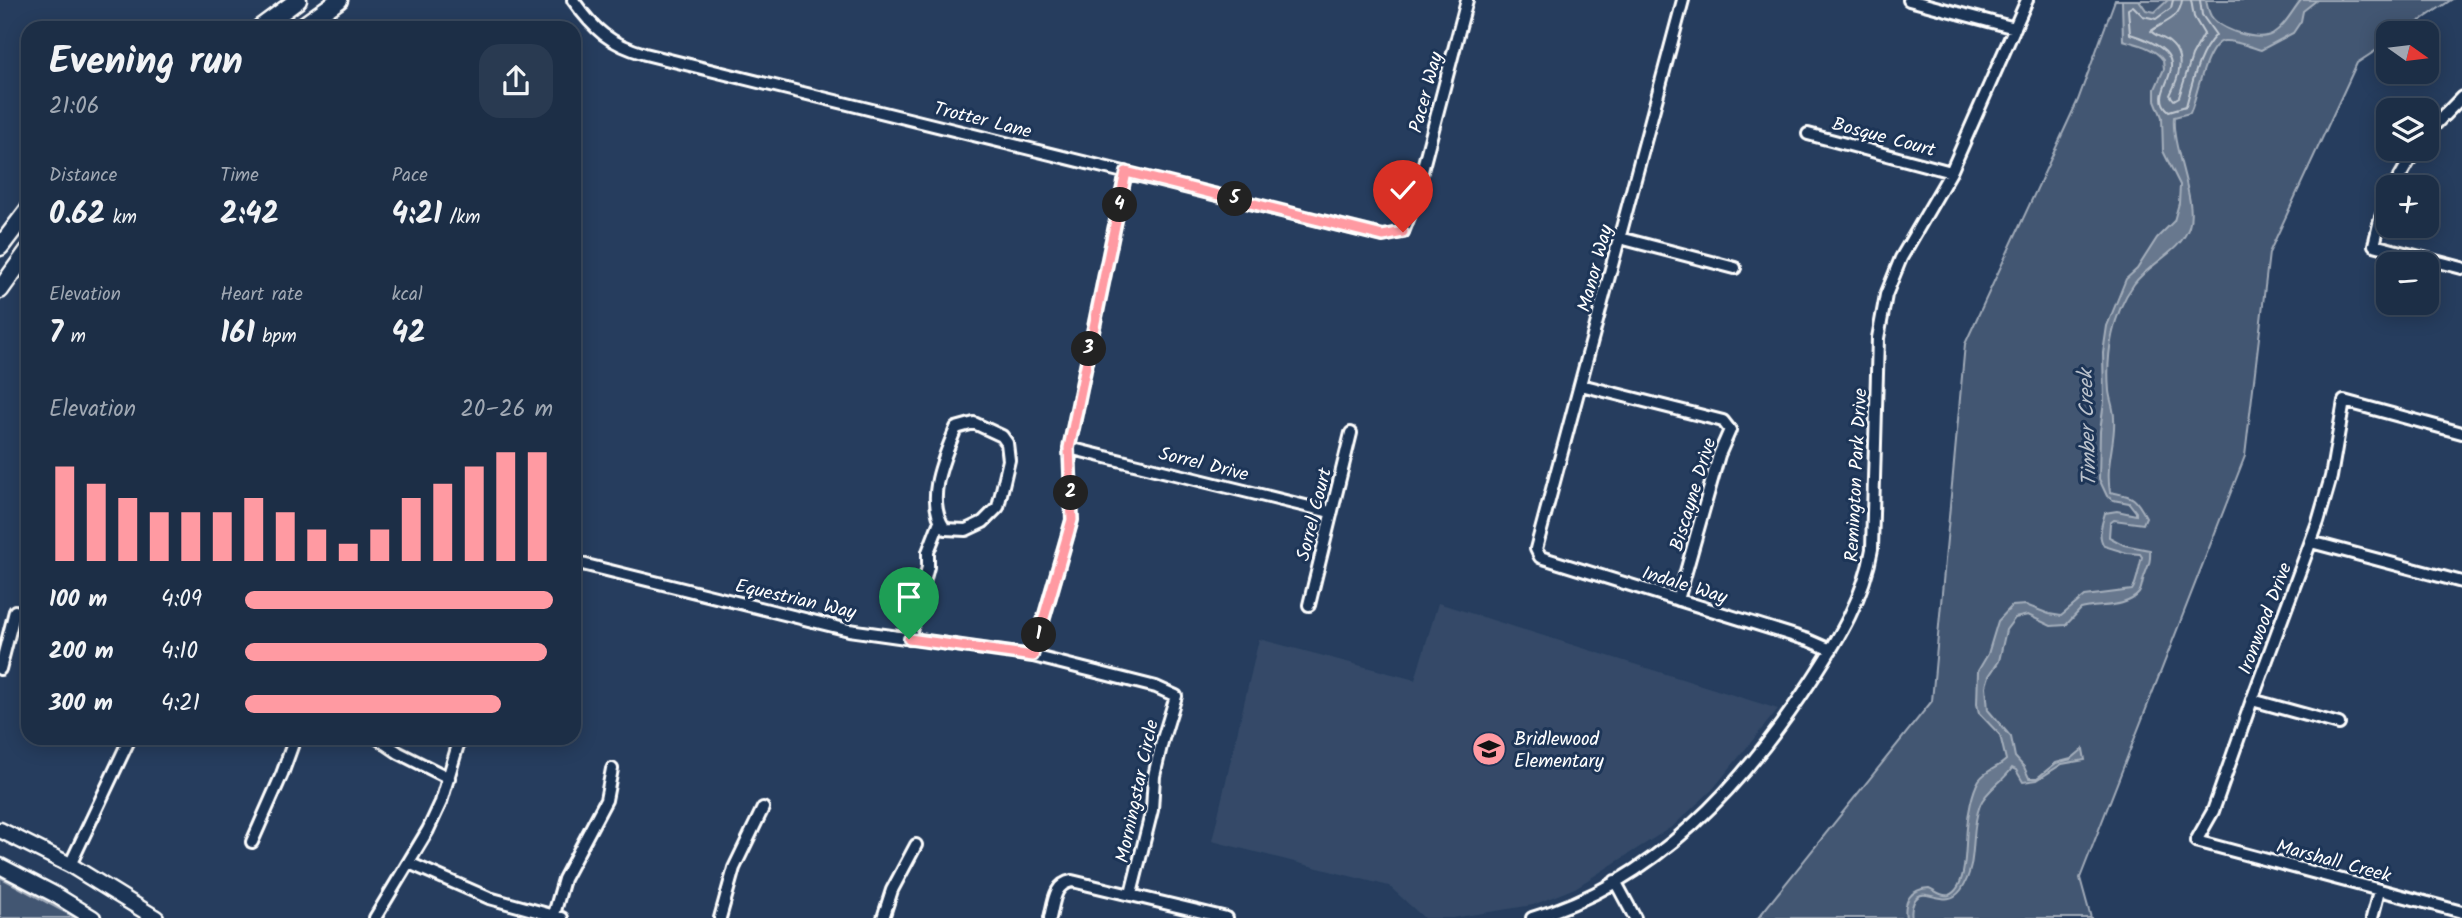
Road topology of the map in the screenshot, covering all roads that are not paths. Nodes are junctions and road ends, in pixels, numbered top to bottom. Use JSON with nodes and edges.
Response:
{"nodes":[{"id":1,"x":298,"y":0,"type":"edge"},
{"id":2,"x":340,"y":0,"type":"edge"},
{"id":3,"x":573,"y":0,"type":"edge"},
{"id":4,"x":1467,"y":0,"type":"edge"},
{"id":5,"x":1683,"y":0,"type":"edge"},
{"id":6,"x":1909,"y":0,"type":"edge"},
{"id":7,"x":2027,"y":0,"type":"edge"},
{"id":8,"x":270,"y":21,"type":"edge"},
{"id":9,"x":310,"y":21,"type":"edge"},
{"id":10,"x":2015,"y":28,"type":"junction"},
{"id":11,"x":2462,"y":97,"type":"edge"},
{"id":12,"x":2439,"y":121,"type":"edge"},
{"id":13,"x":1808,"y":134,"type":"dead end"},
{"id":14,"x":1126,"y":172,"type":"junction"},
{"id":15,"x":1951,"y":172,"type":"junction"},
{"id":16,"x":21,"y":219,"type":"edge"},
{"id":17,"x":1403,"y":232,"type":"joint"},
{"id":18,"x":1620,"y":237,"type":"junction"},
{"id":19,"x":2376,"y":237,"type":"edge"},
{"id":20,"x":0,"y":247,"type":"edge"},
{"id":21,"x":21,"y":261,"type":"edge"},
{"id":22,"x":1735,"y":268,"type":"dead end"},
{"id":23,"x":2462,"y":268,"type":"edge"},
{"id":24,"x":0,"y":290,"type":"edge"},
{"id":25,"x":1581,"y":385,"type":"junction"},
{"id":26,"x":1352,"y":433,"type":"dead end"},
{"id":27,"x":2462,"y":433,"type":"edge"},
{"id":28,"x":1069,"y":448,"type":"junction"},
{"id":29,"x":1330,"y":512,"type":"junction"},
{"id":30,"x":940,"y":521,"type":"junction"},
{"id":31,"x":2311,"y":542,"type":"junction"},
{"id":32,"x":1537,"y":545,"type":"joint"},
{"id":33,"x":581,"y":564,"type":"edge"},
{"id":34,"x":2462,"y":582,"type":"edge"},
{"id":35,"x":1678,"y":600,"type":"junction"},
{"id":36,"x":1309,"y":605,"type":"dead end"},
{"id":37,"x":21,"y":612,"type":"edge"},
{"id":38,"x":909,"y":639,"type":"junction"},
{"id":39,"x":1831,"y":650,"type":"junction"},
{"id":40,"x":1033,"y":656,"type":"junction"},
{"id":41,"x":0,"y":669,"type":"edge"},
{"id":42,"x":1175,"y":696,"type":"joint"},
{"id":43,"x":2252,"y":700,"type":"junction"},
{"id":44,"x":2339,"y":724,"type":"dead end"},
{"id":45,"x":127,"y":745,"type":"edge"},
{"id":46,"x":292,"y":745,"type":"edge"},
{"id":47,"x":387,"y":745,"type":"edge"},
{"id":48,"x":458,"y":745,"type":"edge"},
{"id":49,"x":612,"y":769,"type":"dead end"},
{"id":50,"x":449,"y":778,"type":"junction"},
{"id":51,"x":763,"y":808,"type":"dead end"},
{"id":52,"x":0,"y":830,"type":"edge"},
{"id":53,"x":2196,"y":841,"type":"joint"},
{"id":54,"x":252,"y":842,"type":"dead end"},
{"id":55,"x":916,"y":845,"type":"dead end"},
{"id":56,"x":410,"y":863,"type":"junction"},
{"id":57,"x":70,"y":865,"type":"junction"},
{"id":58,"x":0,"y":866,"type":"edge"},
{"id":59,"x":1615,"y":881,"type":"junction"},
{"id":60,"x":2379,"y":891,"type":"junction"},
{"id":61,"x":1132,"y":894,"type":"junction"},
{"id":62,"x":2462,"y":912,"type":"edge"},
{"id":63,"x":556,"y":917,"type":"edge"},
{"id":64,"x":93,"y":918,"type":"edge"},
{"id":65,"x":156,"y":918,"type":"edge"},
{"id":66,"x":375,"y":918,"type":"edge"},
{"id":67,"x":720,"y":918,"type":"edge"},
{"id":68,"x":883,"y":918,"type":"edge"},
{"id":69,"x":1050,"y":918,"type":"edge"},
{"id":70,"x":1227,"y":918,"type":"edge"},
{"id":71,"x":1532,"y":918,"type":"edge"},
{"id":72,"x":1635,"y":918,"type":"edge"},
{"id":73,"x":2372,"y":918,"type":"edge"}],
"edges":[{"from":1,"to":8,"type":"main road"},
{"from":2,"to":9,"type":"main road"},
{"from":3,"to":14,"type":"street","name":"Trotter Lane"},
{"from":4,"to":17,"type":"street","name":"Pacer Way"},
{"from":5,"to":18,"type":"street","name":"Manor Way"},
{"from":6,"to":10,"type":"street"},
{"from":7,"to":10,"type":"street","name":"Remington Park Drive"},
{"from":10,"to":15,"type":"street","name":"Remington Park Drive"},
{"from":11,"to":12,"type":"street"},
{"from":13,"to":15,"type":"street","name":"Bosque Court"},
{"from":14,"to":17,"type":"street","name":"Trotter Lane"},
{"from":14,"to":28,"type":"street"},
{"from":15,"to":39,"type":"street","name":"Remington Park Drive"},
{"from":16,"to":20,"type":"main road"},
{"from":18,"to":22,"type":"street"},
{"from":18,"to":25,"type":"street","name":"Manor Way"},
{"from":19,"to":23,"type":"street"},
{"from":21,"to":24,"type":"main road"},
{"from":25,"to":32,"type":"street","name":"Manor Way"},
{"from":25,"to":35,"type":"street","name":"Biscayne Drive"},
{"from":26,"to":29,"type":"street","name":"Sorrel Court"},
{"from":27,"to":31,"type":"street","name":"Ironwood Drive"},
{"from":28,"to":29,"type":"street","name":"Sorrel Drive"},
{"from":28,"to":40,"type":"street"},
{"from":29,"to":36,"type":"street","name":"Sorrel Court"},
{"from":30,"to":30,"type":"street"},
{"from":30,"to":38,"type":"street"},
{"from":31,"to":34,"type":"street"},
{"from":31,"to":43,"type":"street","name":"Ironwood Drive"},
{"from":32,"to":35,"type":"street","name":"Indale Way"},
{"from":33,"to":38,"type":"street","name":"Equestrian Way"},
{"from":35,"to":39,"type":"street","name":"Indale Way"},
{"from":37,"to":41,"type":"street"},
{"from":38,"to":40,"type":"street","name":"Equestrian Way"},
{"from":39,"to":59,"type":"street","name":"Remington Park Drive"},
{"from":40,"to":42,"type":"street","name":"Equestrian Way"},
{"from":42,"to":61,"type":"street","name":"Morningstar Circle"},
{"from":43,"to":44,"type":"street"},
{"from":43,"to":53,"type":"street","name":"Ironwood Drive"},
{"from":45,"to":57,"type":"street"},
{"from":46,"to":54,"type":"street"},
{"from":47,"to":50,"type":"street"},
{"from":48,"to":50,"type":"street"},
{"from":49,"to":63,"type":"street"},
{"from":50,"to":56,"type":"street"},
{"from":51,"to":67,"type":"street"},
{"from":52,"to":57,"type":"main road"},
{"from":53,"to":60,"type":"street","name":"Marshall Creek"},
{"from":55,"to":68,"type":"street"},
{"from":56,"to":63,"type":"street"},
{"from":56,"to":66,"type":"street"},
{"from":57,"to":65,"type":"main road"},
{"from":58,"to":64,"type":"main road"},
{"from":59,"to":71,"type":"street","name":"Remington Park Drive"},
{"from":59,"to":72,"type":"street"},
{"from":60,"to":62,"type":"street","name":"Marshall Creek"},
{"from":60,"to":73,"type":"street"},
{"from":61,"to":69,"type":"street"},
{"from":61,"to":70,"type":"street"}]}
